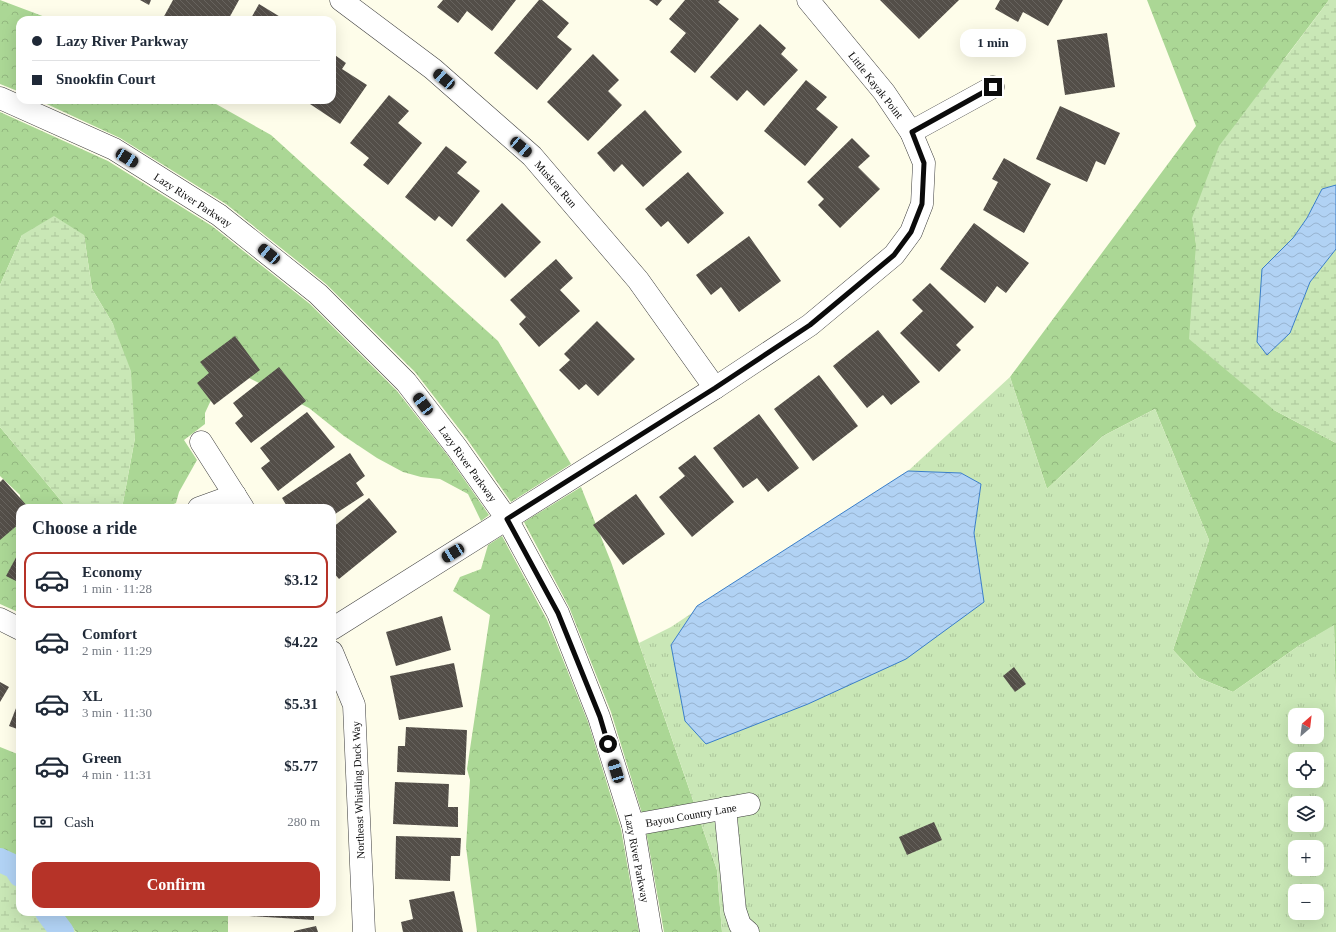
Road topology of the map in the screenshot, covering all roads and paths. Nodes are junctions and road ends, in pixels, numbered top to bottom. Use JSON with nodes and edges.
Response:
{"nodes":[{"id":1,"x":342,"y":0,"type":"edge"},
{"id":2,"x":808,"y":0,"type":"edge"},
{"id":3,"x":993,"y":87,"type":"dead end"},
{"id":4,"x":0,"y":98,"type":"edge"},
{"id":5,"x":912,"y":132,"type":"junction"},
{"id":6,"x":715,"y":388,"type":"junction"},
{"id":7,"x":201,"y":442,"type":"dead end"},
{"id":8,"x":239,"y":501,"type":"edge"},
{"id":9,"x":222,"y":504,"type":"edge"},
{"id":10,"x":507,"y":519,"type":"junction"},
{"id":11,"x":0,"y":619,"type":"edge"},
{"id":12,"x":336,"y":626,"type":"edge"},
{"id":13,"x":16,"y":627,"type":"edge"},
{"id":14,"x":336,"y":662,"type":"edge"},
{"id":15,"x":749,"y":804,"type":"dead end"},
{"id":16,"x":725,"y":808,"type":"junction"},
{"id":17,"x":633,"y":825,"type":"junction"},
{"id":18,"x":364,"y":932,"type":"edge"},
{"id":19,"x":651,"y":932,"type":"edge"},
{"id":20,"x":748,"y":932,"type":"edge"}],
"edges":[{"from":1,"to":6,"type":"street","name":"Muskrat Run"},
{"from":2,"to":5,"type":"street","name":"Little Kayak Point"},
{"from":3,"to":5,"type":"street"},
{"from":4,"to":10,"type":"street","name":"Lazy River Parkway"},
{"from":5,"to":6,"type":"street","name":"Little Kayak Point"},
{"from":6,"to":10,"type":"street","name":"Little Kayak Point"},
{"from":7,"to":8,"type":"street"},
{"from":8,"to":9,"type":"street"},
{"from":10,"to":12,"type":"street","name":"Little Kayak Point"},
{"from":10,"to":17,"type":"street","name":"Lazy River Parkway"},
{"from":11,"to":13,"type":"street"},
{"from":14,"to":18,"type":"street","name":"Northeast Whistling Duck Way"},
{"from":15,"to":16,"type":"street","name":"Bayou Country Lane"},
{"from":16,"to":17,"type":"street","name":"Bayou Country Lane"},
{"from":16,"to":20,"type":"street"},
{"from":17,"to":19,"type":"street","name":"Lazy River Parkway"}]}
